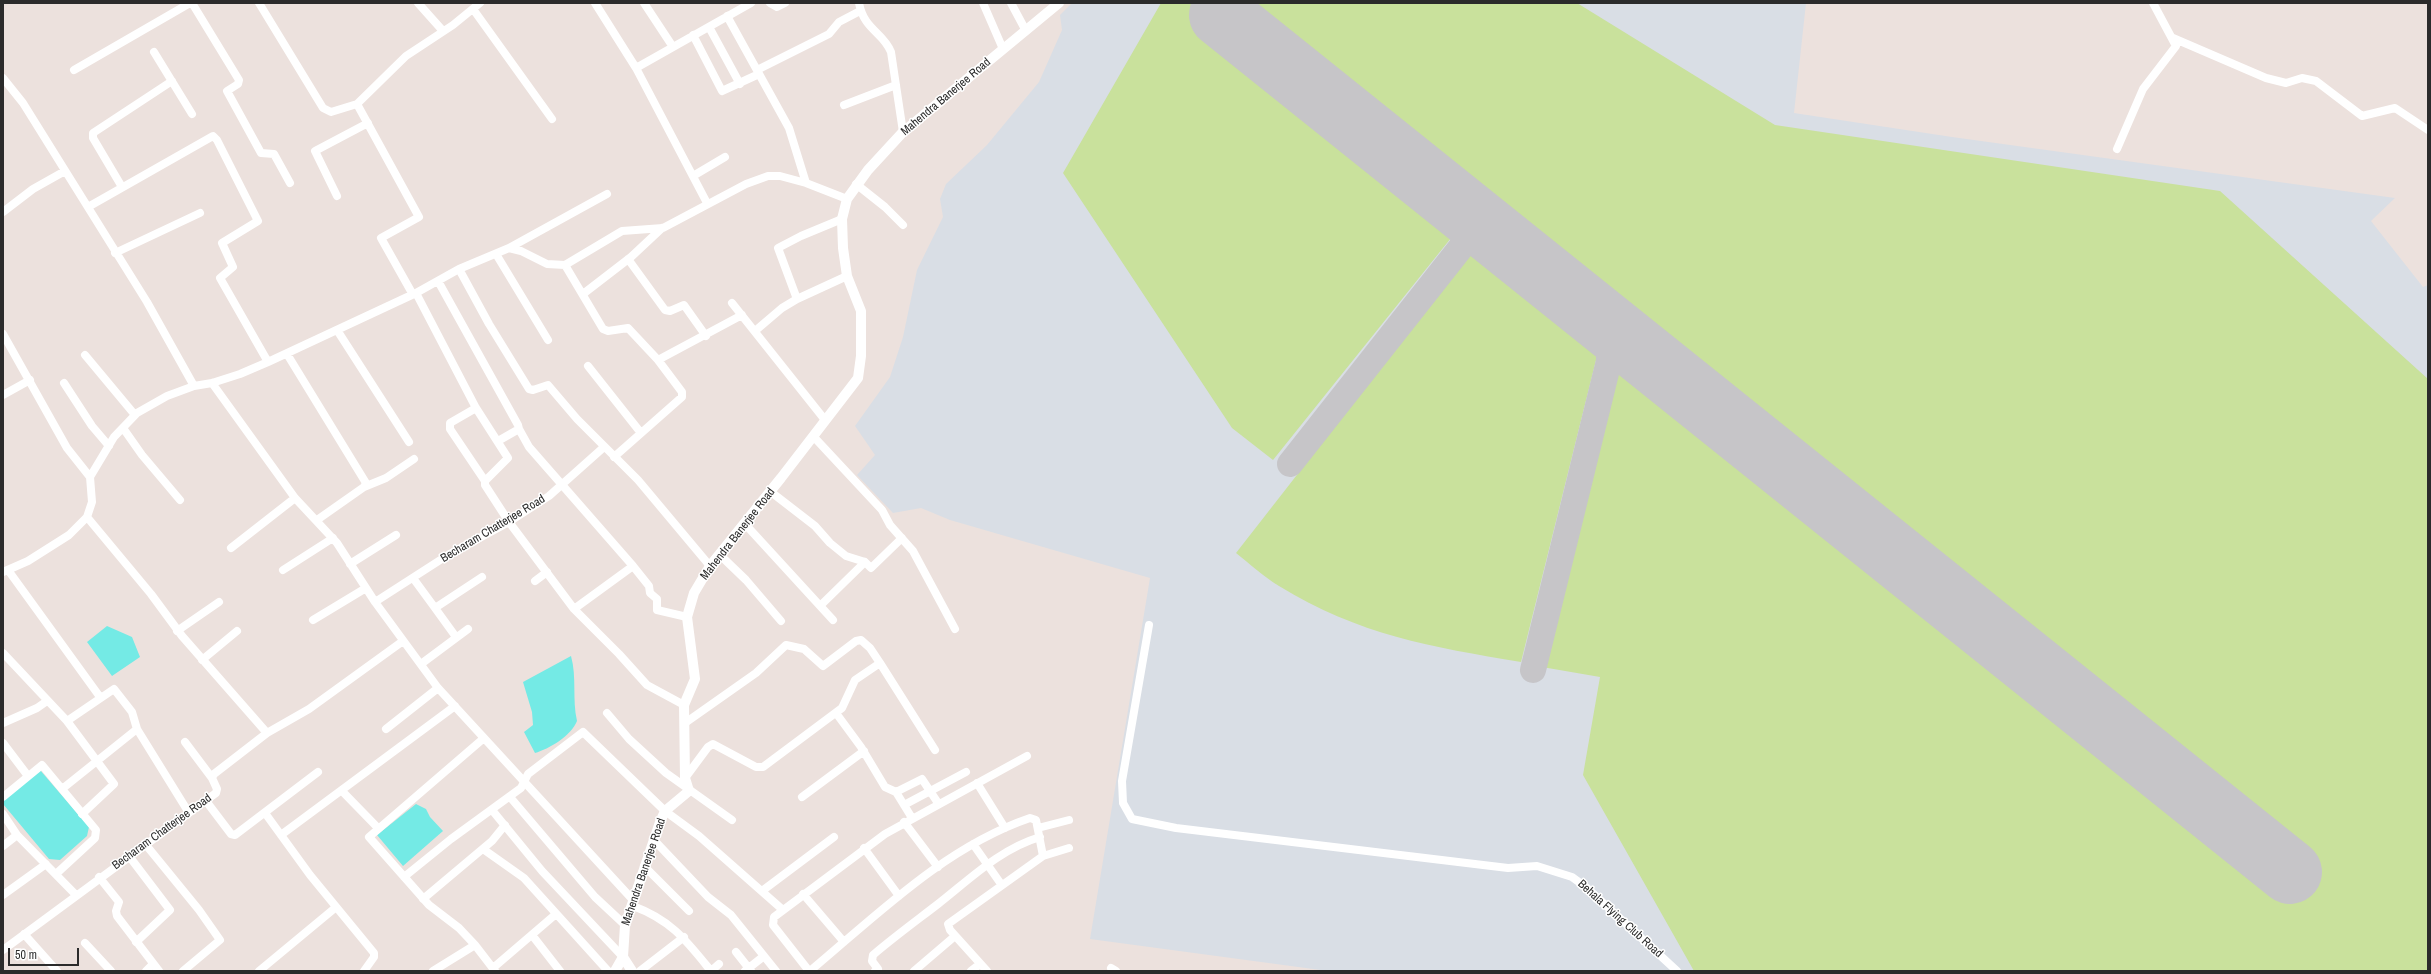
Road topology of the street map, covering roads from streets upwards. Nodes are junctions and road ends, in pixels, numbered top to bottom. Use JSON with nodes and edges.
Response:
{"nodes":[{"id":1,"x":191,"y":3,"type":"edge"},
{"id":2,"x":259,"y":3,"type":"edge"},
{"id":3,"x":418,"y":3,"type":"edge"},
{"id":4,"x":480,"y":3,"type":"edge"},
{"id":5,"x":595,"y":3,"type":"edge"},
{"id":6,"x":644,"y":3,"type":"edge"},
{"id":7,"x":751,"y":3,"type":"edge"},
{"id":8,"x":770,"y":3,"type":"edge"},
{"id":9,"x":785,"y":3,"type":"edge"},
{"id":10,"x":983,"y":3,"type":"edge"},
{"id":11,"x":1011,"y":3,"type":"edge"},
{"id":12,"x":1059,"y":3,"type":"edge"},
{"id":13,"x":2153,"y":3,"type":"edge"},
{"id":14,"x":739,"y":6,"type":"edge"},
{"id":15,"x":860,"y":7,"type":"edge"},
{"id":16,"x":474,"y":9,"type":"junction"},
{"id":17,"x":727,"y":16,"type":"junction"},
{"id":18,"x":709,"y":26,"type":"junction"},
{"id":19,"x":443,"y":31,"type":"junction"},
{"id":20,"x":1026,"y":31,"type":"junction"},
{"id":21,"x":693,"y":35,"type":"junction"},
{"id":22,"x":2173,"y":38,"type":"junction"},
{"id":23,"x":673,"y":46,"type":"junction"},
{"id":24,"x":1003,"y":49,"type":"junction"},
{"id":25,"x":154,"y":52,"type":"dead end"},
{"id":26,"x":636,"y":68,"type":"junction"},
{"id":27,"x":74,"y":70,"type":"dead end"},
{"id":28,"x":758,"y":72,"type":"junction"},
{"id":29,"x":3,"y":78,"type":"edge"},
{"id":30,"x":172,"y":81,"type":"junction"},
{"id":31,"x":740,"y":84,"type":"junction"},
{"id":32,"x":896,"y":85,"type":"junction"},
{"id":33,"x":357,"y":104,"type":"junction"},
{"id":34,"x":844,"y":105,"type":"dead end"},
{"id":35,"x":192,"y":114,"type":"dead end"},
{"id":36,"x":552,"y":119,"type":"dead end"},
{"id":37,"x":368,"y":123,"type":"junction"},
{"id":38,"x":2428,"y":130,"type":"edge"},
{"id":39,"x":903,"y":132,"type":"junction"},
{"id":40,"x":2117,"y":149,"type":"dead end"},
{"id":41,"x":724,"y":157,"type":"dead end"},
{"id":42,"x":65,"y":171,"type":"junction"},
{"id":43,"x":693,"y":176,"type":"junction"},
{"id":44,"x":290,"y":183,"type":"dead end"},
{"id":45,"x":806,"y":183,"type":"junction"},
{"id":46,"x":856,"y":184,"type":"junction"},
{"id":47,"x":122,"y":187,"type":"junction"},
{"id":48,"x":607,"y":194,"type":"dead end"},
{"id":49,"x":337,"y":196,"type":"dead end"},
{"id":50,"x":846,"y":200,"type":"junction"},
{"id":51,"x":707,"y":203,"type":"junction"},
{"id":52,"x":88,"y":207,"type":"junction"},
{"id":53,"x":3,"y":212,"type":"edge"},
{"id":54,"x":200,"y":213,"type":"dead end"},
{"id":55,"x":842,"y":219,"type":"junction"},
{"id":56,"x":903,"y":225,"type":"dead end"},
{"id":57,"x":663,"y":228,"type":"junction"},
{"id":58,"x":509,"y":248,"type":"junction"},
{"id":59,"x":115,"y":253,"type":"junction"},
{"id":60,"x":496,"y":254,"type":"junction"},
{"id":61,"x":628,"y":259,"type":"junction"},
{"id":62,"x":565,"y":265,"type":"junction"},
{"id":63,"x":459,"y":269,"type":"junction"},
{"id":64,"x":847,"y":276,"type":"junction"},
{"id":65,"x":438,"y":281,"type":"junction"},
{"id":66,"x":414,"y":293,"type":"junction"},
{"id":67,"x":583,"y":294,"type":"junction"},
{"id":68,"x":798,"y":299,"type":"junction"},
{"id":69,"x":732,"y":303,"type":"dead end"},
{"id":70,"x":742,"y":315,"type":"junction"},
{"id":71,"x":337,"y":330,"type":"junction"},
{"id":72,"x":755,"y":331,"type":"junction"},
{"id":73,"x":3,"y":334,"type":"edge"},
{"id":74,"x":706,"y":336,"type":"junction"},
{"id":75,"x":548,"y":340,"type":"dead end"},
{"id":76,"x":287,"y":354,"type":"junction"},
{"id":77,"x":85,"y":355,"type":"dead end"},
{"id":78,"x":658,"y":360,"type":"junction"},
{"id":79,"x":268,"y":362,"type":"junction"},
{"id":80,"x":588,"y":366,"type":"dead end"},
{"id":81,"x":30,"y":380,"type":"junction"},
{"id":82,"x":64,"y":383,"type":"dead end"},
{"id":83,"x":212,"y":383,"type":"junction"},
{"id":84,"x":194,"y":386,"type":"junction"},
{"id":85,"x":3,"y":395,"type":"edge"},
{"id":86,"x":476,"y":408,"type":"junction"},
{"id":87,"x":135,"y":415,"type":"junction"},
{"id":88,"x":825,"y":420,"type":"junction"},
{"id":89,"x":123,"y":428,"type":"junction"},
{"id":90,"x":520,"y":429,"type":"junction"},
{"id":91,"x":641,"y":433,"type":"junction"},
{"id":92,"x":813,"y":436,"type":"junction"},
{"id":93,"x":498,"y":441,"type":"junction"},
{"id":94,"x":409,"y":442,"type":"dead end"},
{"id":95,"x":603,"y":445,"type":"junction"},
{"id":96,"x":109,"y":446,"type":"junction"},
{"id":97,"x":614,"y":457,"type":"junction"},
{"id":98,"x":414,"y":459,"type":"dead end"},
{"id":99,"x":90,"y":477,"type":"junction"},
{"id":100,"x":485,"y":481,"type":"junction"},
{"id":101,"x":562,"y":486,"type":"junction"},
{"id":102,"x":364,"y":487,"type":"junction"},
{"id":103,"x":770,"y":492,"type":"junction"},
{"id":104,"x":295,"y":498,"type":"junction"},
{"id":105,"x":180,"y":500,"type":"dead end"},
{"id":106,"x":87,"y":517,"type":"junction"},
{"id":107,"x":317,"y":520,"type":"junction"},
{"id":108,"x":509,"y":522,"type":"junction"},
{"id":109,"x":744,"y":524,"type":"junction"},
{"id":110,"x":396,"y":535,"type":"dead end"},
{"id":111,"x":333,"y":538,"type":"junction"},
{"id":112,"x":902,"y":538,"type":"junction"},
{"id":113,"x":231,"y":548,"type":"dead end"},
{"id":114,"x":720,"y":555,"type":"junction"},
{"id":115,"x":865,"y":562,"type":"junction"},
{"id":116,"x":350,"y":564,"type":"junction"},
{"id":117,"x":633,"y":566,"type":"junction"},
{"id":118,"x":710,"y":566,"type":"junction"},
{"id":119,"x":283,"y":570,"type":"dead end"},
{"id":120,"x":6,"y":571,"type":"edge"},
{"id":121,"x":547,"y":572,"type":"junction"},
{"id":122,"x":482,"y":577,"type":"dead end"},
{"id":123,"x":413,"y":578,"type":"junction"},
{"id":124,"x":535,"y":581,"type":"dead end"},
{"id":125,"x":366,"y":588,"type":"junction"},
{"id":126,"x":374,"y":600,"type":"junction"},
{"id":127,"x":218,"y":602,"type":"dead end"},
{"id":128,"x":821,"y":605,"type":"junction"},
{"id":129,"x":434,"y":608,"type":"junction"},
{"id":130,"x":574,"y":609,"type":"junction"},
{"id":131,"x":687,"y":617,"type":"junction"},
{"id":132,"x":313,"y":620,"type":"dead end"},
{"id":133,"x":833,"y":620,"type":"dead end"},
{"id":134,"x":781,"y":621,"type":"dead end"},
{"id":135,"x":1149,"y":625,"type":"dead end"},
{"id":136,"x":468,"y":629,"type":"dead end"},
{"id":137,"x":955,"y":629,"type":"dead end"},
{"id":138,"x":237,"y":630,"type":"dead end"},
{"id":139,"x":178,"y":631,"type":"junction"},
{"id":140,"x":456,"y":637,"type":"junction"},
{"id":141,"x":405,"y":644,"type":"junction"},
{"id":142,"x":3,"y":653,"type":"edge"},
{"id":143,"x":202,"y":660,"type":"junction"},
{"id":144,"x":880,"y":663,"type":"junction"},
{"id":145,"x":420,"y":664,"type":"junction"},
{"id":146,"x":438,"y":688,"type":"junction"},
{"id":147,"x":100,"y":697,"type":"junction"},
{"id":148,"x":47,"y":701,"type":"junction"},
{"id":149,"x":684,"y":705,"type":"junction"},
{"id":150,"x":455,"y":706,"type":"junction"},
{"id":151,"x":607,"y":712,"type":"dead end"},
{"id":152,"x":836,"y":713,"type":"junction"},
{"id":153,"x":67,"y":721,"type":"junction"},
{"id":154,"x":3,"y":722,"type":"edge"},
{"id":155,"x":685,"y":723,"type":"junction"},
{"id":156,"x":137,"y":729,"type":"junction"},
{"id":157,"x":386,"y":729,"type":"dead end"},
{"id":158,"x":267,"y":733,"type":"junction"},
{"id":159,"x":484,"y":738,"type":"junction"},
{"id":160,"x":185,"y":742,"type":"dead end"},
{"id":161,"x":3,"y":743,"type":"edge"},
{"id":162,"x":935,"y":750,"type":"dead end"},
{"id":163,"x":864,"y":752,"type":"junction"},
{"id":164,"x":1027,"y":756,"type":"dead end"},
{"id":165,"x":95,"y":761,"type":"junction"},
{"id":166,"x":318,"y":772,"type":"dead end"},
{"id":167,"x":966,"y":772,"type":"dead end"},
{"id":168,"x":28,"y":776,"type":"junction"},
{"id":169,"x":212,"y":778,"type":"junction"},
{"id":170,"x":685,"y":778,"type":"junction"},
{"id":171,"x":525,"y":782,"type":"junction"},
{"id":172,"x":977,"y":783,"type":"junction"},
{"id":173,"x":62,"y":789,"type":"junction"},
{"id":174,"x":342,"y":790,"type":"junction"},
{"id":175,"x":930,"y":790,"type":"junction"},
{"id":176,"x":689,"y":791,"type":"junction"},
{"id":177,"x":896,"y":792,"type":"junction"},
{"id":178,"x":3,"y":797,"type":"edge"},
{"id":179,"x":510,"y":797,"type":"junction"},
{"id":180,"x":802,"y":797,"type":"dead end"},
{"id":181,"x":206,"y":801,"type":"junction"},
{"id":182,"x":938,"y":803,"type":"junction"},
{"id":183,"x":904,"y":805,"type":"junction"},
{"id":184,"x":492,"y":810,"type":"junction"},
{"id":185,"x":665,"y":811,"type":"junction"},
{"id":186,"x":189,"y":813,"type":"junction"},
{"id":187,"x":265,"y":813,"type":"junction"},
{"id":188,"x":3,"y":814,"type":"edge"},
{"id":189,"x":82,"y":814,"type":"junction"},
{"id":190,"x":912,"y":818,"type":"junction"},
{"id":191,"x":732,"y":820,"type":"dead end"},
{"id":192,"x":1069,"y":820,"type":"dead end"},
{"id":193,"x":904,"y":822,"type":"junction"},
{"id":194,"x":505,"y":825,"type":"junction"},
{"id":195,"x":378,"y":828,"type":"junction"},
{"id":196,"x":1005,"y":828,"type":"junction"},
{"id":197,"x":1038,"y":828,"type":"junction"},
{"id":198,"x":17,"y":835,"type":"junction"},
{"id":199,"x":281,"y":835,"type":"junction"},
{"id":200,"x":834,"y":837,"type":"dead end"},
{"id":201,"x":1040,"y":837,"type":"junction"},
{"id":202,"x":653,"y":839,"type":"junction"},
{"id":203,"x":973,"y":844,"type":"junction"},
{"id":204,"x":146,"y":845,"type":"junction"},
{"id":205,"x":3,"y":846,"type":"edge"},
{"id":206,"x":864,"y":848,"type":"junction"},
{"id":207,"x":1070,"y":848,"type":"dead end"},
{"id":208,"x":483,"y":849,"type":"junction"},
{"id":209,"x":129,"y":856,"type":"junction"},
{"id":210,"x":1043,"y":856,"type":"junction"},
{"id":211,"x":46,"y":864,"type":"junction"},
{"id":212,"x":987,"y":864,"type":"junction"},
{"id":213,"x":644,"y":866,"type":"junction"},
{"id":214,"x":938,"y":867,"type":"junction"},
{"id":215,"x":56,"y":874,"type":"junction"},
{"id":216,"x":99,"y":877,"type":"junction"},
{"id":217,"x":404,"y":877,"type":"junction"},
{"id":218,"x":1001,"y":884,"type":"junction"},
{"id":219,"x":762,"y":891,"type":"junction"},
{"id":220,"x":803,"y":894,"type":"junction"},
{"id":221,"x":3,"y":895,"type":"edge"},
{"id":222,"x":76,"y":896,"type":"junction"},
{"id":223,"x":899,"y":896,"type":"junction"},
{"id":224,"x":423,"y":899,"type":"junction"},
{"id":225,"x":633,"y":903,"type":"junction"},
{"id":226,"x":336,"y":908,"type":"junction"},
{"id":227,"x":783,"y":910,"type":"junction"},
{"id":228,"x":689,"y":912,"type":"dead end"},
{"id":229,"x":556,"y":914,"type":"junction"},
{"id":230,"x":625,"y":925,"type":"junction"},
{"id":231,"x":24,"y":934,"type":"junction"},
{"id":232,"x":532,"y":935,"type":"junction"},
{"id":233,"x":955,"y":936,"type":"junction"},
{"id":234,"x":684,"y":937,"type":"junction"},
{"id":235,"x":136,"y":942,"type":"junction"},
{"id":236,"x":844,"y":942,"type":"junction"},
{"id":237,"x":85,"y":943,"type":"dead end"},
{"id":238,"x":475,"y":945,"type":"junction"},
{"id":239,"x":3,"y":950,"type":"edge"},
{"id":240,"x":736,"y":952,"type":"dead end"},
{"id":241,"x":764,"y":956,"type":"junction"},
{"id":242,"x":623,"y":957,"type":"junction"},
{"id":243,"x":153,"y":964,"type":"junction"},
{"id":244,"x":720,"y":964,"type":"dead end"},
{"id":245,"x":980,"y":964,"type":"junction"},
{"id":246,"x":494,"y":969,"type":"edge"},
{"id":247,"x":261,"y":970,"type":"edge"},
{"id":248,"x":748,"y":970,"type":"edge"},
{"id":249,"x":878,"y":970,"type":"edge"},
{"id":250,"x":57,"y":971,"type":"edge"},
{"id":251,"x":111,"y":971,"type":"edge"},
{"id":252,"x":146,"y":971,"type":"edge"},
{"id":253,"x":159,"y":971,"type":"edge"},
{"id":254,"x":183,"y":971,"type":"edge"},
{"id":255,"x":365,"y":971,"type":"edge"},
{"id":256,"x":433,"y":971,"type":"edge"},
{"id":257,"x":560,"y":971,"type":"edge"},
{"id":258,"x":608,"y":971,"type":"edge"},
{"id":259,"x":616,"y":971,"type":"edge"},
{"id":260,"x":632,"y":971,"type":"edge"},
{"id":261,"x":640,"y":971,"type":"edge"},
{"id":262,"x":711,"y":971,"type":"edge"},
{"id":263,"x":776,"y":971,"type":"edge"},
{"id":264,"x":809,"y":971,"type":"edge"},
{"id":265,"x":914,"y":971,"type":"edge"},
{"id":266,"x":971,"y":971,"type":"edge"},
{"id":267,"x":987,"y":971,"type":"edge"},
{"id":268,"x":1677,"y":971,"type":"edge"}],
"edges":[{"from":1,"to":27,"type":"street"},
{"from":1,"to":44,"type":"street"},
{"from":2,"to":33,"type":"street"},
{"from":3,"to":19,"type":"street"},
{"from":4,"to":16,"type":"street"},
{"from":5,"to":26,"type":"street"},
{"from":6,"to":23,"type":"street"},
{"from":7,"to":14,"type":"street"},
{"from":8,"to":9,"type":"street"},
{"from":10,"to":24,"type":"street"},
{"from":11,"to":20,"type":"street"},
{"from":12,"to":20,"type":"street","name":"Mahendra Banerjee Road"},
{"from":13,"to":22,"type":"street"},
{"from":14,"to":17,"type":"street"},
{"from":15,"to":28,"type":"street"},
{"from":15,"to":32,"type":"street"},
{"from":16,"to":19,"type":"street"},
{"from":16,"to":36,"type":"street"},
{"from":17,"to":18,"type":"street"},
{"from":17,"to":28,"type":"street"},
{"from":18,"to":21,"type":"street"},
{"from":18,"to":31,"type":"street"},
{"from":19,"to":33,"type":"street"},
{"from":20,"to":24,"type":"street","name":"Mahendra Banerjee Road"},
{"from":21,"to":23,"type":"street"},
{"from":21,"to":31,"type":"street"},
{"from":22,"to":38,"type":"street"},
{"from":22,"to":40,"type":"street"},
{"from":23,"to":26,"type":"street"},
{"from":24,"to":39,"type":"street","name":"Mahendra Banerjee Road"},
{"from":25,"to":30,"type":"street"},
{"from":26,"to":43,"type":"street"},
{"from":28,"to":31,"type":"street"},
{"from":28,"to":45,"type":"street"},
{"from":29,"to":42,"type":"street"},
{"from":30,"to":35,"type":"street"},
{"from":30,"to":47,"type":"street"},
{"from":32,"to":34,"type":"street"},
{"from":32,"to":39,"type":"street"},
{"from":33,"to":37,"type":"street"},
{"from":37,"to":49,"type":"street"},
{"from":37,"to":66,"type":"street"},
{"from":39,"to":46,"type":"street","name":"Mahendra Banerjee Road"},
{"from":41,"to":43,"type":"street"},
{"from":42,"to":52,"type":"street"},
{"from":42,"to":53,"type":"street"},
{"from":43,"to":51,"type":"street"},
{"from":45,"to":50,"type":"street"},
{"from":45,"to":51,"type":"street"},
{"from":46,"to":50,"type":"street","name":"Mahendra Banerjee Road"},
{"from":46,"to":56,"type":"street"},
{"from":47,"to":52,"type":"street"},
{"from":47,"to":79,"type":"street"},
{"from":48,"to":58,"type":"street"},
{"from":50,"to":55,"type":"street"},
{"from":51,"to":57,"type":"street"},
{"from":52,"to":59,"type":"street"},
{"from":54,"to":59,"type":"street"},
{"from":55,"to":64,"type":"street"},
{"from":55,"to":68,"type":"street"},
{"from":57,"to":61,"type":"street"},
{"from":57,"to":62,"type":"street"},
{"from":58,"to":60,"type":"street"},
{"from":58,"to":62,"type":"street"},
{"from":59,"to":84,"type":"street"},
{"from":60,"to":63,"type":"street"},
{"from":60,"to":75,"type":"street"},
{"from":61,"to":67,"type":"street"},
{"from":61,"to":74,"type":"street"},
{"from":62,"to":67,"type":"street"},
{"from":63,"to":65,"type":"street"},
{"from":63,"to":95,"type":"street"},
{"from":64,"to":68,"type":"street"},
{"from":64,"to":88,"type":"street","name":"Mahendra Banerjee Road"},
{"from":65,"to":66,"type":"street"},
{"from":65,"to":90,"type":"street"},
{"from":66,"to":71,"type":"street"},
{"from":66,"to":86,"type":"street"},
{"from":67,"to":78,"type":"street"},
{"from":68,"to":72,"type":"street"},
{"from":69,"to":70,"type":"street"},
{"from":70,"to":72,"type":"street"},
{"from":70,"to":74,"type":"street"},
{"from":71,"to":76,"type":"street"},
{"from":71,"to":94,"type":"street"},
{"from":72,"to":88,"type":"street"},
{"from":73,"to":81,"type":"street"},
{"from":74,"to":78,"type":"street"},
{"from":76,"to":79,"type":"street"},
{"from":76,"to":102,"type":"street"},
{"from":77,"to":87,"type":"street"},
{"from":78,"to":91,"type":"street"},
{"from":79,"to":83,"type":"street"},
{"from":80,"to":91,"type":"street"},
{"from":81,"to":85,"type":"street"},
{"from":81,"to":99,"type":"street"},
{"from":82,"to":96,"type":"street"},
{"from":83,"to":84,"type":"street"},
{"from":83,"to":104,"type":"street"},
{"from":84,"to":87,"type":"street"},
{"from":86,"to":93,"type":"street"},
{"from":86,"to":100,"type":"street"},
{"from":87,"to":89,"type":"street"},
{"from":88,"to":92,"type":"street","name":"Mahendra Banerjee Road"},
{"from":89,"to":96,"type":"street"},
{"from":89,"to":105,"type":"street"},
{"from":90,"to":93,"type":"street"},
{"from":90,"to":101,"type":"street"},
{"from":91,"to":97,"type":"street"},
{"from":92,"to":103,"type":"street","name":"Mahendra Banerjee Road"},
{"from":92,"to":112,"type":"street"},
{"from":93,"to":100,"type":"street"},
{"from":95,"to":97,"type":"street"},
{"from":95,"to":101,"type":"street","name":"Becharam Chatterjee Road"},
{"from":96,"to":99,"type":"street"},
{"from":97,"to":118,"type":"street"},
{"from":98,"to":102,"type":"street"},
{"from":99,"to":106,"type":"street"},
{"from":100,"to":108,"type":"street"},
{"from":101,"to":108,"type":"street","name":"Becharam Chatterjee Road"},
{"from":101,"to":117,"type":"street"},
{"from":102,"to":107,"type":"street"},
{"from":103,"to":109,"type":"street","name":"Mahendra Banerjee Road"},
{"from":103,"to":115,"type":"street"},
{"from":104,"to":107,"type":"street"},
{"from":104,"to":113,"type":"street"},
{"from":106,"to":120,"type":"street"},
{"from":106,"to":139,"type":"street"},
{"from":107,"to":111,"type":"street"},
{"from":108,"to":121,"type":"street"},
{"from":108,"to":123,"type":"street","name":"Becharam Chatterjee Road"},
{"from":109,"to":114,"type":"street","name":"Mahendra Banerjee Road"},
{"from":109,"to":128,"type":"street"},
{"from":110,"to":116,"type":"street"},
{"from":111,"to":116,"type":"street"},
{"from":111,"to":119,"type":"street"},
{"from":112,"to":115,"type":"street"},
{"from":112,"to":137,"type":"street"},
{"from":114,"to":118,"type":"street","name":"Mahendra Banerjee Road"},
{"from":114,"to":134,"type":"street"},
{"from":115,"to":128,"type":"street"},
{"from":116,"to":125,"type":"street"},
{"from":117,"to":130,"type":"street"},
{"from":117,"to":131,"type":"street"},
{"from":118,"to":131,"type":"street","name":"Mahendra Banerjee Road"},
{"from":120,"to":147,"type":"street"},
{"from":121,"to":124,"type":"street"},
{"from":121,"to":130,"type":"street"},
{"from":122,"to":129,"type":"street"},
{"from":123,"to":126,"type":"street","name":"Becharam Chatterjee Road"},
{"from":123,"to":129,"type":"street"},
{"from":125,"to":126,"type":"street"},
{"from":125,"to":132,"type":"street"},
{"from":126,"to":141,"type":"street"},
{"from":127,"to":139,"type":"street"},
{"from":128,"to":133,"type":"street"},
{"from":129,"to":140,"type":"street"},
{"from":130,"to":149,"type":"street"},
{"from":131,"to":149,"type":"street","name":"Mahendra Banerjee Road"},
{"from":135,"to":268,"type":"street","name":"Behala Flying Club Road"},
{"from":136,"to":140,"type":"street"},
{"from":138,"to":143,"type":"street"},
{"from":139,"to":143,"type":"street"},
{"from":140,"to":145,"type":"street"},
{"from":141,"to":145,"type":"street"},
{"from":141,"to":158,"type":"street","name":"Becharam Chatterjee Road"},
{"from":142,"to":148,"type":"street"},
{"from":143,"to":158,"type":"street"},
{"from":144,"to":152,"type":"street"},
{"from":144,"to":155,"type":"street"},
{"from":144,"to":162,"type":"street"},
{"from":145,"to":146,"type":"street"},
{"from":146,"to":150,"type":"street"},
{"from":146,"to":157,"type":"street"},
{"from":147,"to":153,"type":"street"},
{"from":147,"to":156,"type":"street"},
{"from":148,"to":153,"type":"street"},
{"from":148,"to":154,"type":"street"},
{"from":149,"to":155,"type":"street","name":"Mahendra Banerjee Road"},
{"from":150,"to":159,"type":"street"},
{"from":150,"to":174,"type":"street"},
{"from":151,"to":176,"type":"street"},
{"from":152,"to":163,"type":"street"},
{"from":152,"to":170,"type":"street"},
{"from":153,"to":165,"type":"street"},
{"from":155,"to":170,"type":"street","name":"Mahendra Banerjee Road"},
{"from":156,"to":165,"type":"street"},
{"from":156,"to":186,"type":"street"},
{"from":158,"to":169,"type":"street","name":"Becharam Chatterjee Road"},
{"from":159,"to":171,"type":"street"},
{"from":159,"to":195,"type":"street"},
{"from":160,"to":169,"type":"street"},
{"from":161,"to":168,"type":"street"},
{"from":163,"to":177,"type":"street"},
{"from":163,"to":180,"type":"street"},
{"from":164,"to":172,"type":"street"},
{"from":165,"to":173,"type":"street"},
{"from":165,"to":189,"type":"street"},
{"from":166,"to":187,"type":"street"},
{"from":167,"to":175,"type":"street"},
{"from":168,"to":173,"type":"street"},
{"from":168,"to":178,"type":"street"},
{"from":169,"to":181,"type":"street","name":"Becharam Chatterjee Road"},
{"from":170,"to":176,"type":"street","name":"Mahendra Banerjee Road"},
{"from":171,"to":179,"type":"street"},
{"from":171,"to":185,"type":"street"},
{"from":171,"to":225,"type":"street"},
{"from":172,"to":182,"type":"street"},
{"from":172,"to":196,"type":"street"},
{"from":173,"to":189,"type":"street"},
{"from":174,"to":195,"type":"street"},
{"from":174,"to":199,"type":"street"},
{"from":175,"to":177,"type":"street"},
{"from":175,"to":182,"type":"street"},
{"from":175,"to":183,"type":"street"},
{"from":176,"to":185,"type":"street","name":"Mahendra Banerjee Road"},
{"from":176,"to":191,"type":"street"},
{"from":177,"to":183,"type":"street"},
{"from":179,"to":184,"type":"street"},
{"from":179,"to":230,"type":"street"},
{"from":181,"to":186,"type":"street","name":"Becharam Chatterjee Road"},
{"from":181,"to":187,"type":"street"},
{"from":182,"to":190,"type":"street"},
{"from":183,"to":190,"type":"street"},
{"from":184,"to":194,"type":"street"},
{"from":184,"to":217,"type":"street"},
{"from":185,"to":202,"type":"street","name":"Mahendra Banerjee Road"},
{"from":185,"to":219,"type":"street"},
{"from":186,"to":204,"type":"street","name":"Becharam Chatterjee Road"},
{"from":187,"to":199,"type":"street"},
{"from":188,"to":198,"type":"street"},
{"from":189,"to":215,"type":"street"},
{"from":190,"to":193,"type":"street"},
{"from":192,"to":197,"type":"street"},
{"from":193,"to":206,"type":"street"},
{"from":193,"to":214,"type":"street"},
{"from":194,"to":208,"type":"street"},
{"from":194,"to":242,"type":"street"},
{"from":195,"to":217,"type":"street"},
{"from":196,"to":197,"type":"street"},
{"from":196,"to":203,"type":"street"},
{"from":197,"to":201,"type":"street"},
{"from":198,"to":205,"type":"street"},
{"from":198,"to":211,"type":"street"},
{"from":199,"to":226,"type":"street"},
{"from":200,"to":219,"type":"street"},
{"from":201,"to":210,"type":"street"},
{"from":201,"to":212,"type":"street"},
{"from":202,"to":213,"type":"street","name":"Mahendra Banerjee Road"},
{"from":202,"to":241,"type":"street"},
{"from":203,"to":212,"type":"street"},
{"from":203,"to":214,"type":"street"},
{"from":204,"to":209,"type":"street","name":"Becharam Chatterjee Road"},
{"from":204,"to":254,"type":"street"},
{"from":206,"to":220,"type":"street"},
{"from":206,"to":223,"type":"street"},
{"from":207,"to":210,"type":"street"},
{"from":208,"to":224,"type":"street"},
{"from":208,"to":229,"type":"street"},
{"from":209,"to":216,"type":"street","name":"Becharam Chatterjee Road"},
{"from":209,"to":235,"type":"street"},
{"from":210,"to":218,"type":"street"},
{"from":211,"to":215,"type":"street"},
{"from":211,"to":221,"type":"street"},
{"from":212,"to":218,"type":"street"},
{"from":212,"to":249,"type":"street"},
{"from":213,"to":225,"type":"street","name":"Mahendra Banerjee Road"},
{"from":213,"to":228,"type":"street"},
{"from":214,"to":223,"type":"street"},
{"from":215,"to":222,"type":"street"},
{"from":216,"to":222,"type":"street","name":"Becharam Chatterjee Road"},
{"from":216,"to":235,"type":"street"},
{"from":217,"to":224,"type":"street"},
{"from":218,"to":233,"type":"street"},
{"from":219,"to":227,"type":"street"},
{"from":220,"to":227,"type":"street"},
{"from":220,"to":236,"type":"street"},
{"from":222,"to":231,"type":"street","name":"Becharam Chatterjee Road"},
{"from":223,"to":236,"type":"street"},
{"from":224,"to":238,"type":"street"},
{"from":225,"to":230,"type":"street","name":"Mahendra Banerjee Road"},
{"from":225,"to":234,"type":"street"},
{"from":226,"to":247,"type":"street"},
{"from":226,"to":255,"type":"street"},
{"from":227,"to":264,"type":"street"},
{"from":229,"to":232,"type":"street"},
{"from":229,"to":258,"type":"street"},
{"from":230,"to":242,"type":"street","name":"Mahendra Banerjee Road"},
{"from":231,"to":239,"type":"street","name":"Becharam Chatterjee Road"},
{"from":231,"to":250,"type":"street"},
{"from":232,"to":246,"type":"street"},
{"from":232,"to":257,"type":"street"},
{"from":233,"to":245,"type":"street"},
{"from":233,"to":265,"type":"street"},
{"from":234,"to":261,"type":"street"},
{"from":234,"to":262,"type":"street"},
{"from":235,"to":243,"type":"street"},
{"from":236,"to":264,"type":"street"},
{"from":237,"to":251,"type":"street"},
{"from":238,"to":246,"type":"street"},
{"from":238,"to":256,"type":"street"},
{"from":240,"to":248,"type":"street"},
{"from":241,"to":248,"type":"street"},
{"from":241,"to":263,"type":"street"},
{"from":242,"to":259,"type":"street","name":"Mahendra Banerjee Road"},
{"from":242,"to":260,"type":"street"},
{"from":243,"to":252,"type":"street"},
{"from":243,"to":253,"type":"street"},
{"from":244,"to":262,"type":"street"},
{"from":245,"to":266,"type":"street"},
{"from":245,"to":267,"type":"street"}]}
